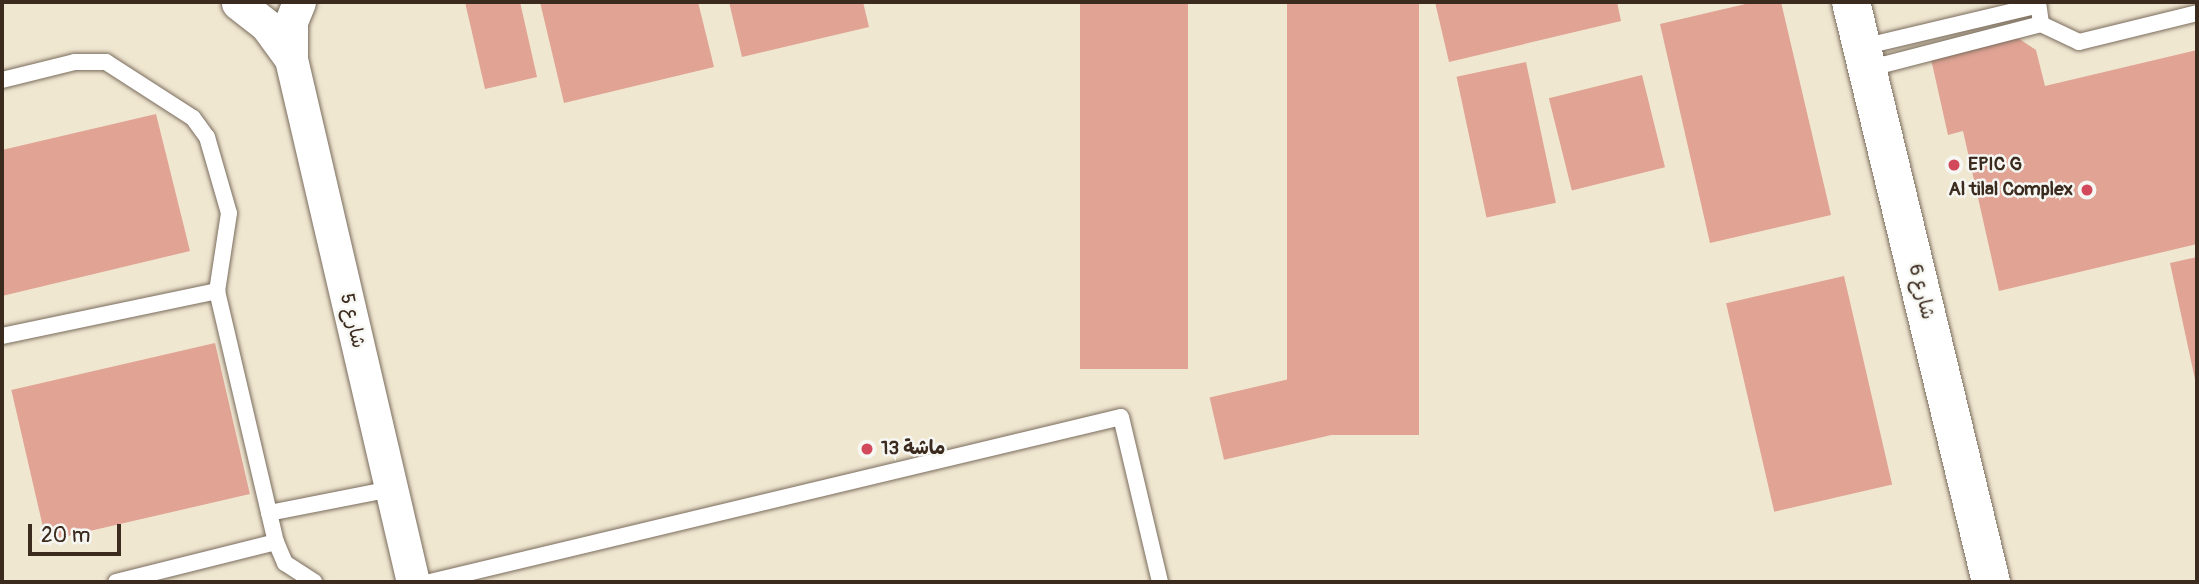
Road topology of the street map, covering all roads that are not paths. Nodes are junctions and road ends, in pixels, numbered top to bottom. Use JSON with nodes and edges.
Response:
{"nodes":[{"id":1,"x":278,"y":2,"type":"edge"},
{"id":2,"x":299,"y":2,"type":"edge"},
{"id":3,"x":1851,"y":2,"type":"edge"},
{"id":4,"x":237,"y":3,"type":"edge"},
{"id":5,"x":2037,"y":4,"type":"edge"},
{"id":6,"x":2197,"y":13,"type":"edge"},
{"id":7,"x":2041,"y":24,"type":"junction"},
{"id":8,"x":1865,"y":58,"type":"junction"},
{"id":9,"x":291,"y":59,"type":"junction"},
{"id":10,"x":2,"y":80,"type":"edge"},
{"id":11,"x":217,"y":291,"type":"junction"},
{"id":12,"x":2,"y":336,"type":"edge"},
{"id":13,"x":391,"y":489,"type":"junction"},
{"id":14,"x":269,"y":513,"type":"junction"},
{"id":15,"x":276,"y":542,"type":"junction"},
{"id":16,"x":116,"y":582,"type":"edge"},
{"id":17,"x":314,"y":582,"type":"edge"},
{"id":18,"x":413,"y":582,"type":"edge"},
{"id":19,"x":430,"y":582,"type":"edge"},
{"id":20,"x":1160,"y":582,"type":"edge"},
{"id":21,"x":1991,"y":582,"type":"edge"}],
"edges":[{"from":1,"to":4,"type":"street"},
{"from":2,"to":9,"type":"street","name":"شارع 5"},
{"from":3,"to":8,"type":"street","name":"شارع 6"},
{"from":4,"to":9,"type":"street","name":"شارع 5"},
{"from":5,"to":7,"type":"lane"},
{"from":5,"to":8,"type":"lane"},
{"from":6,"to":7,"type":"lane"},
{"from":7,"to":8,"type":"lane"},
{"from":8,"to":21,"type":"street","name":"شارع 6"},
{"from":9,"to":13,"type":"street","name":"شارع 5"},
{"from":10,"to":11,"type":"lane"},
{"from":11,"to":12,"type":"lane"},
{"from":11,"to":14,"type":"lane"},
{"from":13,"to":14,"type":"lane"},
{"from":13,"to":18,"type":"street","name":"شارع 5"},
{"from":14,"to":15,"type":"lane"},
{"from":15,"to":16,"type":"lane"},
{"from":15,"to":17,"type":"lane"},
{"from":19,"to":20,"type":"lane"}]}
